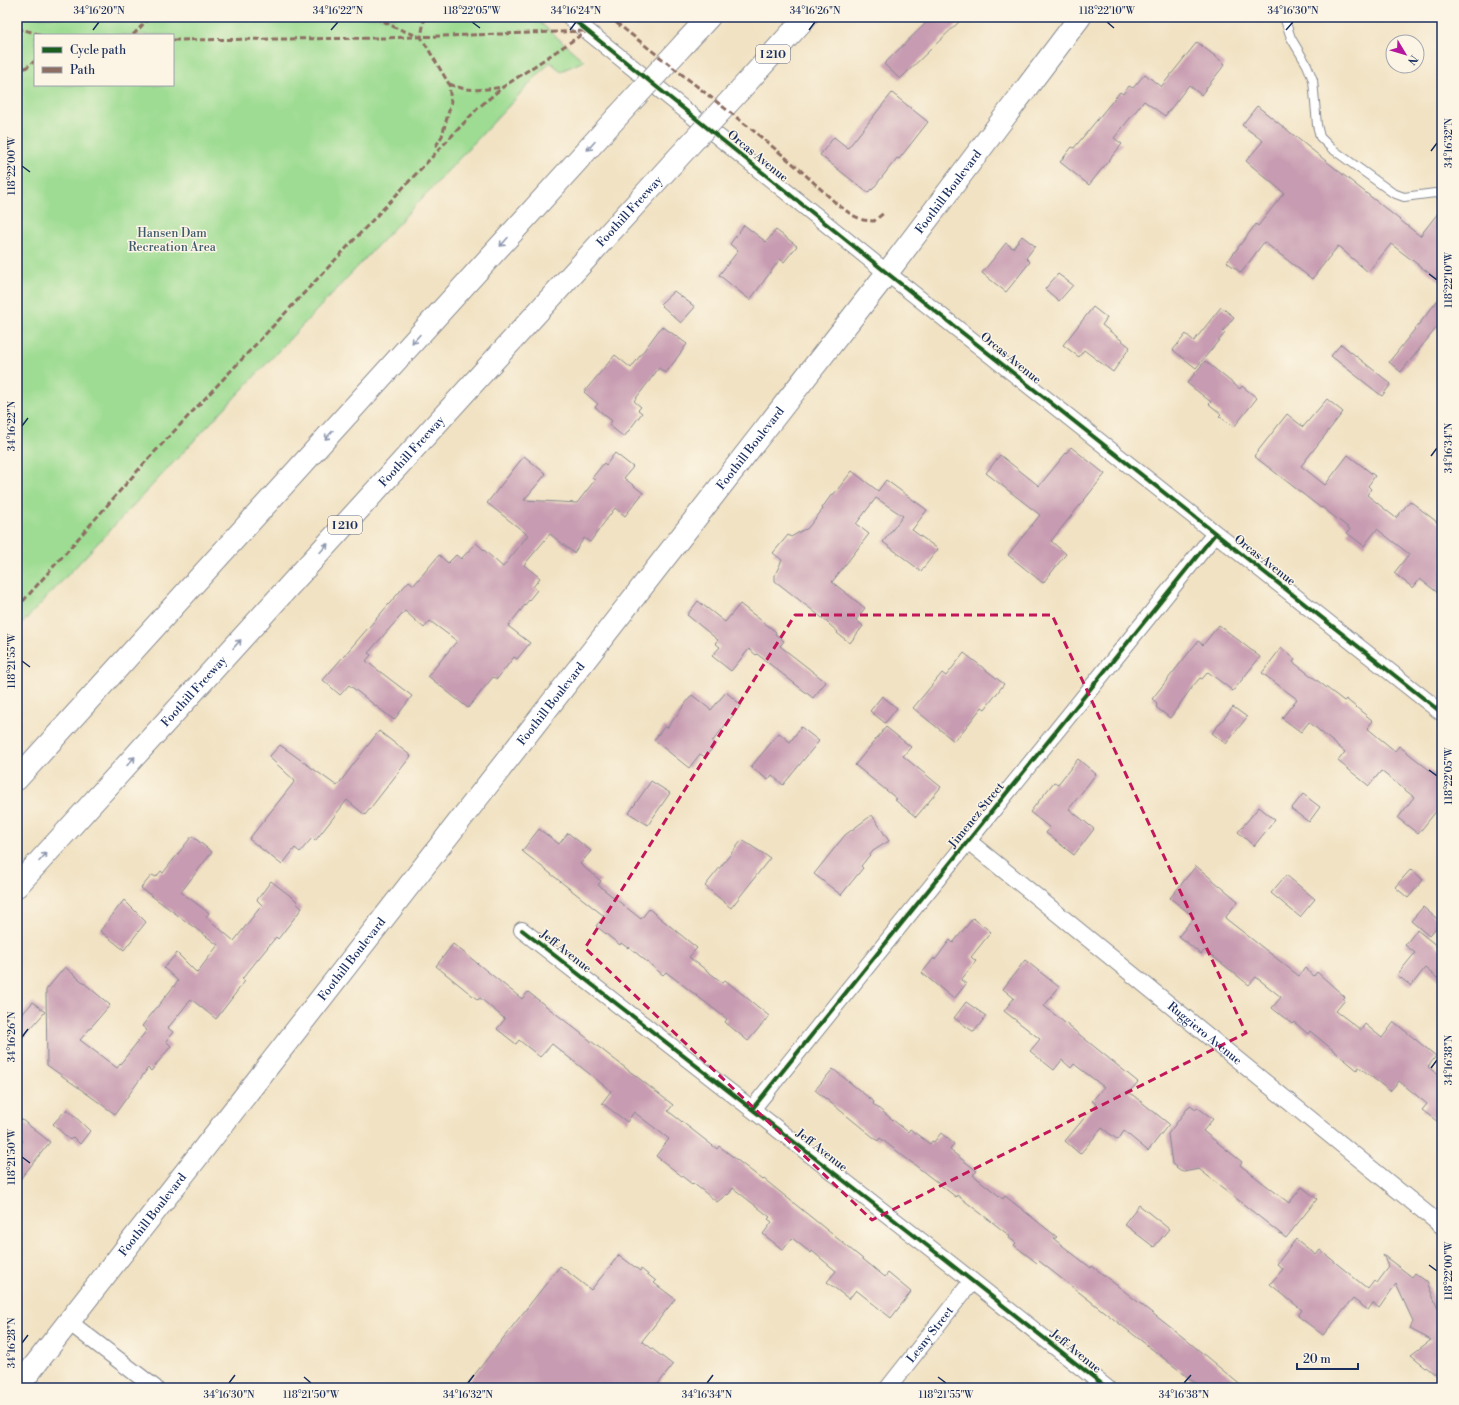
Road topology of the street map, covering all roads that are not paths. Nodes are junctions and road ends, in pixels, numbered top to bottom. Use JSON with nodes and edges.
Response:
{"nodes":[{"id":1,"x":570,"y":17,"type":"edge"},
{"id":2,"x":708,"y":17,"type":"edge"},
{"id":3,"x":806,"y":17,"type":"edge"},
{"id":4,"x":1080,"y":17,"type":"edge"},
{"id":5,"x":1284,"y":17,"type":"edge"},
{"id":6,"x":1442,"y":194,"type":"edge"},
{"id":7,"x":887,"y":273,"type":"junction"},
{"id":8,"x":1215,"y":534,"type":"junction"},
{"id":9,"x":1442,"y":713,"type":"edge"},
{"id":10,"x":17,"y":779,"type":"edge"},
{"id":11,"x":968,"y":841,"type":"junction"},
{"id":12,"x":17,"y":886,"type":"edge"},
{"id":13,"x":522,"y":930,"type":"dead end"},
{"id":14,"x":753,"y":1108,"type":"junction"},
{"id":15,"x":1442,"y":1226,"type":"edge"},
{"id":16,"x":972,"y":1281,"type":"junction"},
{"id":17,"x":69,"y":1322,"type":"junction"},
{"id":18,"x":17,"y":1388,"type":"edge"},
{"id":19,"x":155,"y":1388,"type":"edge"},
{"id":20,"x":888,"y":1388,"type":"edge"},
{"id":21,"x":1107,"y":1388,"type":"edge"}],
"edges":[{"from":1,"to":7,"type":"street","name":"Orcas Avenue"},
{"from":2,"to":10,"type":"main road","one_way":true,"bridge":true},
{"from":12,"to":3,"type":"main road","name":"Foothill Freeway","number":"I 210","one_way":true,"bridge":true},
{"from":4,"to":7,"type":"main road","name":"Foothill Boulevard"},
{"from":5,"to":6,"type":"lane"},
{"from":7,"to":8,"type":"street","name":"Orcas Avenue"},
{"from":7,"to":17,"type":"main road","name":"Foothill Boulevard"},
{"from":8,"to":9,"type":"street","name":"Orcas Avenue"},
{"from":8,"to":11,"type":"street","name":"Jimenez Street"},
{"from":11,"to":14,"type":"street","name":"Jimenez Street"},
{"from":11,"to":15,"type":"street","name":"Ruggiero Avenue"},
{"from":13,"to":14,"type":"street","name":"Jeff Avenue"},
{"from":14,"to":16,"type":"street","name":"Jeff Avenue"},
{"from":16,"to":20,"type":"street","name":"Lesny Street"},
{"from":16,"to":21,"type":"street","name":"Jeff Avenue"},
{"from":17,"to":18,"type":"main road","name":"Foothill Boulevard"},
{"from":17,"to":19,"type":"street"}]}
